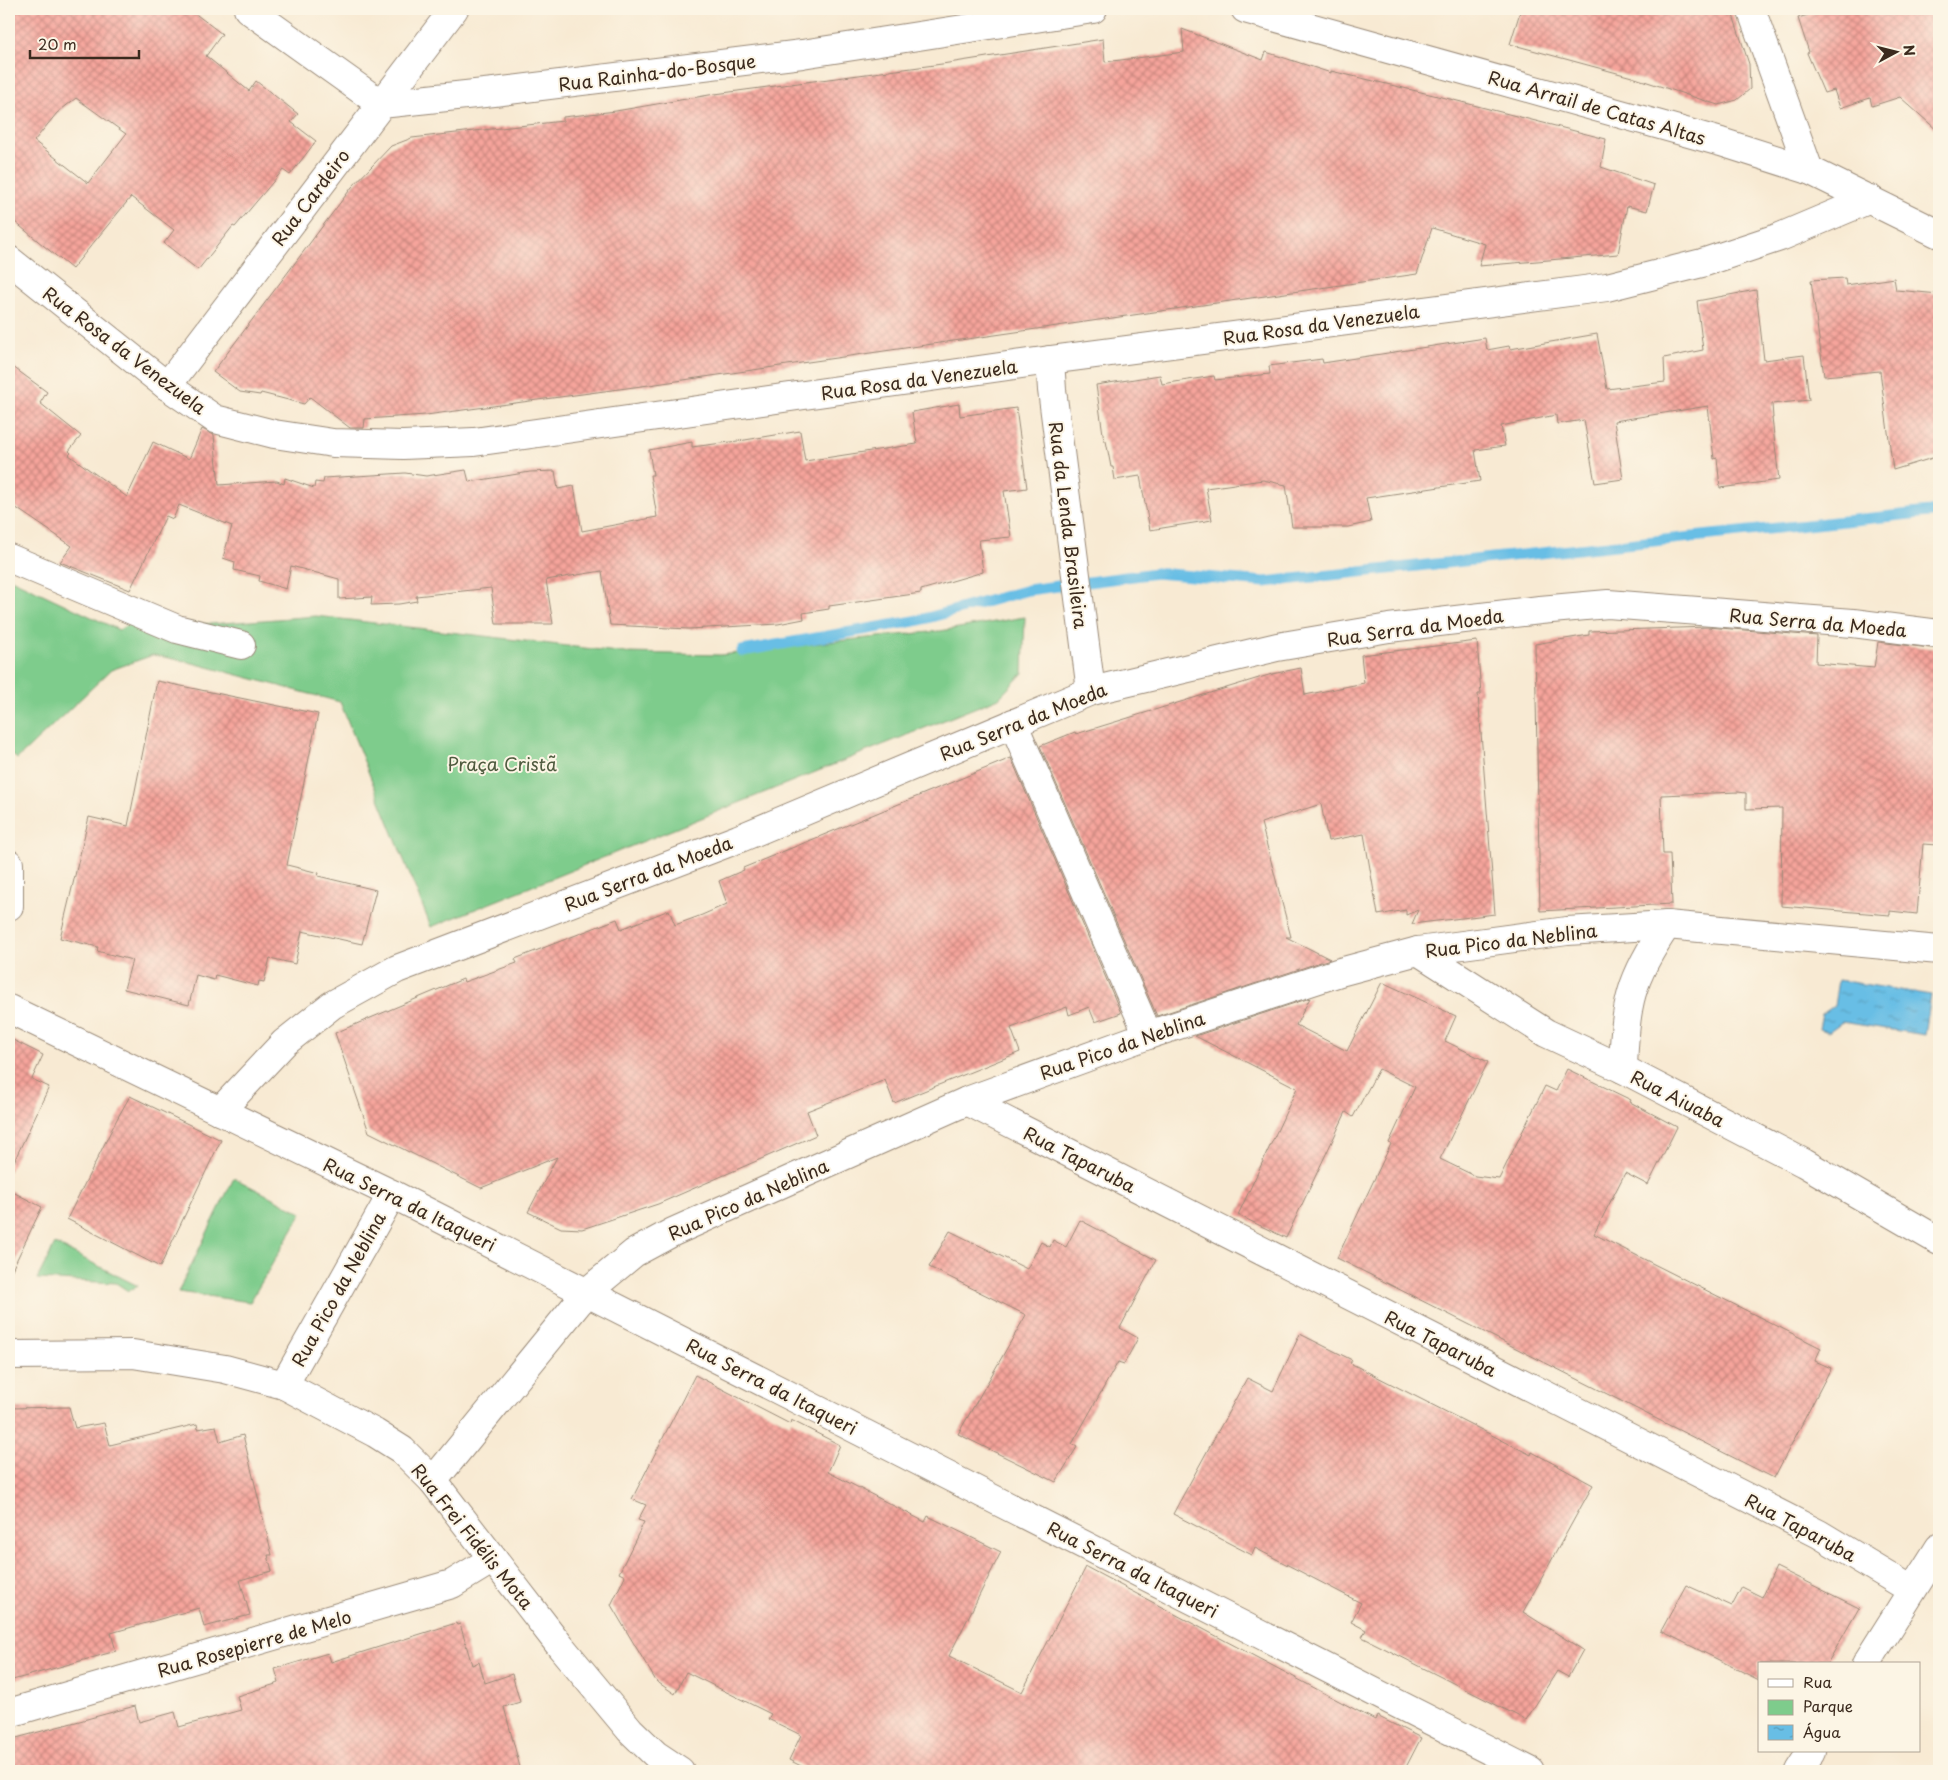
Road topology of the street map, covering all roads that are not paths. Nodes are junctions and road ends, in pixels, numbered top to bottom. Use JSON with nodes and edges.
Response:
{"nodes":[{"id":1,"x":248,"y":9,"type":"edge"},
{"id":2,"x":454,"y":9,"type":"edge"},
{"id":3,"x":1093,"y":9,"type":"edge"},
{"id":4,"x":1245,"y":9,"type":"edge"},
{"id":5,"x":1751,"y":9,"type":"edge"},
{"id":6,"x":381,"y":104,"type":"junction"},
{"id":7,"x":1809,"y":170,"type":"junction"},
{"id":8,"x":1870,"y":199,"type":"junction"},
{"id":9,"x":1939,"y":234,"type":"edge"},
{"id":10,"x":9,"y":260,"type":"edge"},
{"id":11,"x":1050,"y":360,"type":"junction"},
{"id":12,"x":167,"y":386,"type":"junction"},
{"id":13,"x":9,"y":558,"type":"edge"},
{"id":14,"x":1939,"y":634,"type":"edge"},
{"id":15,"x":241,"y":645,"type":"dead end"},
{"id":16,"x":1091,"y":690,"type":"junction"},
{"id":17,"x":1013,"y":723,"type":"junction"},
{"id":18,"x":9,"y":864,"type":"edge"},
{"id":19,"x":9,"y":906,"type":"edge"},
{"id":20,"x":1667,"y":925,"type":"junction"},
{"id":21,"x":1939,"y":950,"type":"edge"},
{"id":22,"x":1418,"y":951,"type":"junction"},
{"id":23,"x":9,"y":1010,"type":"edge"},
{"id":24,"x":1148,"y":1035,"type":"junction"},
{"id":25,"x":1623,"y":1069,"type":"junction"},
{"id":26,"x":966,"y":1101,"type":"junction"},
{"id":27,"x":220,"y":1111,"type":"junction"},
{"id":28,"x":392,"y":1194,"type":"junction"},
{"id":29,"x":1939,"y":1241,"type":"edge"},
{"id":30,"x":587,"y":1292,"type":"junction"},
{"id":31,"x":9,"y":1355,"type":"edge"},
{"id":32,"x":284,"y":1385,"type":"junction"},
{"id":33,"x":433,"y":1481,"type":"junction"},
{"id":34,"x":1939,"y":1548,"type":"edge"},
{"id":35,"x":493,"y":1559,"type":"junction"},
{"id":36,"x":1912,"y":1590,"type":"junction"},
{"id":37,"x":1867,"y":1662,"type":"edge"},
{"id":38,"x":9,"y":1713,"type":"edge"},
{"id":39,"x":1811,"y":1752,"type":"edge"},
{"id":40,"x":680,"y":1771,"type":"edge"},
{"id":41,"x":1530,"y":1771,"type":"edge"},
{"id":42,"x":1799,"y":1771,"type":"edge"}],
"edges":[{"from":1,"to":6,"type":"street"},
{"from":2,"to":6,"type":"street","name":"Rua Cardeiro"},
{"from":3,"to":6,"type":"street","name":"Rua Rainha-do-Bosque"},
{"from":4,"to":7,"type":"street","name":"Rua Arrail de Catas Altas"},
{"from":5,"to":7,"type":"street"},
{"from":6,"to":12,"type":"street","name":"Rua Cardeiro"},
{"from":7,"to":8,"type":"street","name":"Rua Arrail de Catas Altas"},
{"from":8,"to":9,"type":"street","name":"Rua Arrail de Catas Altas"},
{"from":8,"to":11,"type":"street","name":"Rua Rosa da Venezuela"},
{"from":10,"to":12,"type":"street","name":"Rua Rosa da Venezuela"},
{"from":11,"to":12,"type":"street","name":"Rua Rosa da Venezuela"},
{"from":11,"to":16,"type":"street","name":"Rua da Lenda Brasileira"},
{"from":13,"to":15,"type":"street"},
{"from":14,"to":16,"type":"street","name":"Rua Serra da Moeda"},
{"from":16,"to":17,"type":"street","name":"Rua Serra da Moeda"},
{"from":17,"to":24,"type":"street"},
{"from":17,"to":27,"type":"street","name":"Rua Serra da Moeda"},
{"from":18,"to":19,"type":"street"},
{"from":20,"to":21,"type":"street","name":"Rua Pico da Neblina"},
{"from":20,"to":22,"type":"street","name":"Rua Pico da Neblina"},
{"from":20,"to":25,"type":"street"},
{"from":22,"to":24,"type":"street","name":"Rua Pico da Neblina"},
{"from":22,"to":25,"type":"street","name":"Rua Aiuaba"},
{"from":23,"to":27,"type":"street","name":"Rua Serra da Itaqueri"},
{"from":24,"to":26,"type":"street","name":"Rua Pico da Neblina"},
{"from":25,"to":29,"type":"street","name":"Rua Aiuaba"},
{"from":26,"to":30,"type":"street","name":"Rua Pico da Neblina"},
{"from":26,"to":36,"type":"street","name":"Rua Taparuba"},
{"from":27,"to":28,"type":"street","name":"Rua Serra da Itaqueri"},
{"from":28,"to":30,"type":"street","name":"Rua Serra da Itaqueri"},
{"from":28,"to":32,"type":"street","name":"Rua Pico da Neblina"},
{"from":30,"to":33,"type":"street","name":"Rua Pico da Neblina"},
{"from":30,"to":41,"type":"street","name":"Rua Serra da Itaqueri"},
{"from":31,"to":32,"type":"street","name":"Rua Frei Fidélis Mota"},
{"from":32,"to":33,"type":"street","name":"Rua Frei Fidélis Mota"},
{"from":33,"to":35,"type":"street","name":"Rua Frei Fidélis Mota"},
{"from":34,"to":36,"type":"street"},
{"from":35,"to":38,"type":"street","name":"Rua Rosepierre de Melo"},
{"from":35,"to":40,"type":"street","name":"Rua Frei Fidélis Mota"},
{"from":36,"to":37,"type":"street"},
{"from":39,"to":42,"type":"street"}]}
